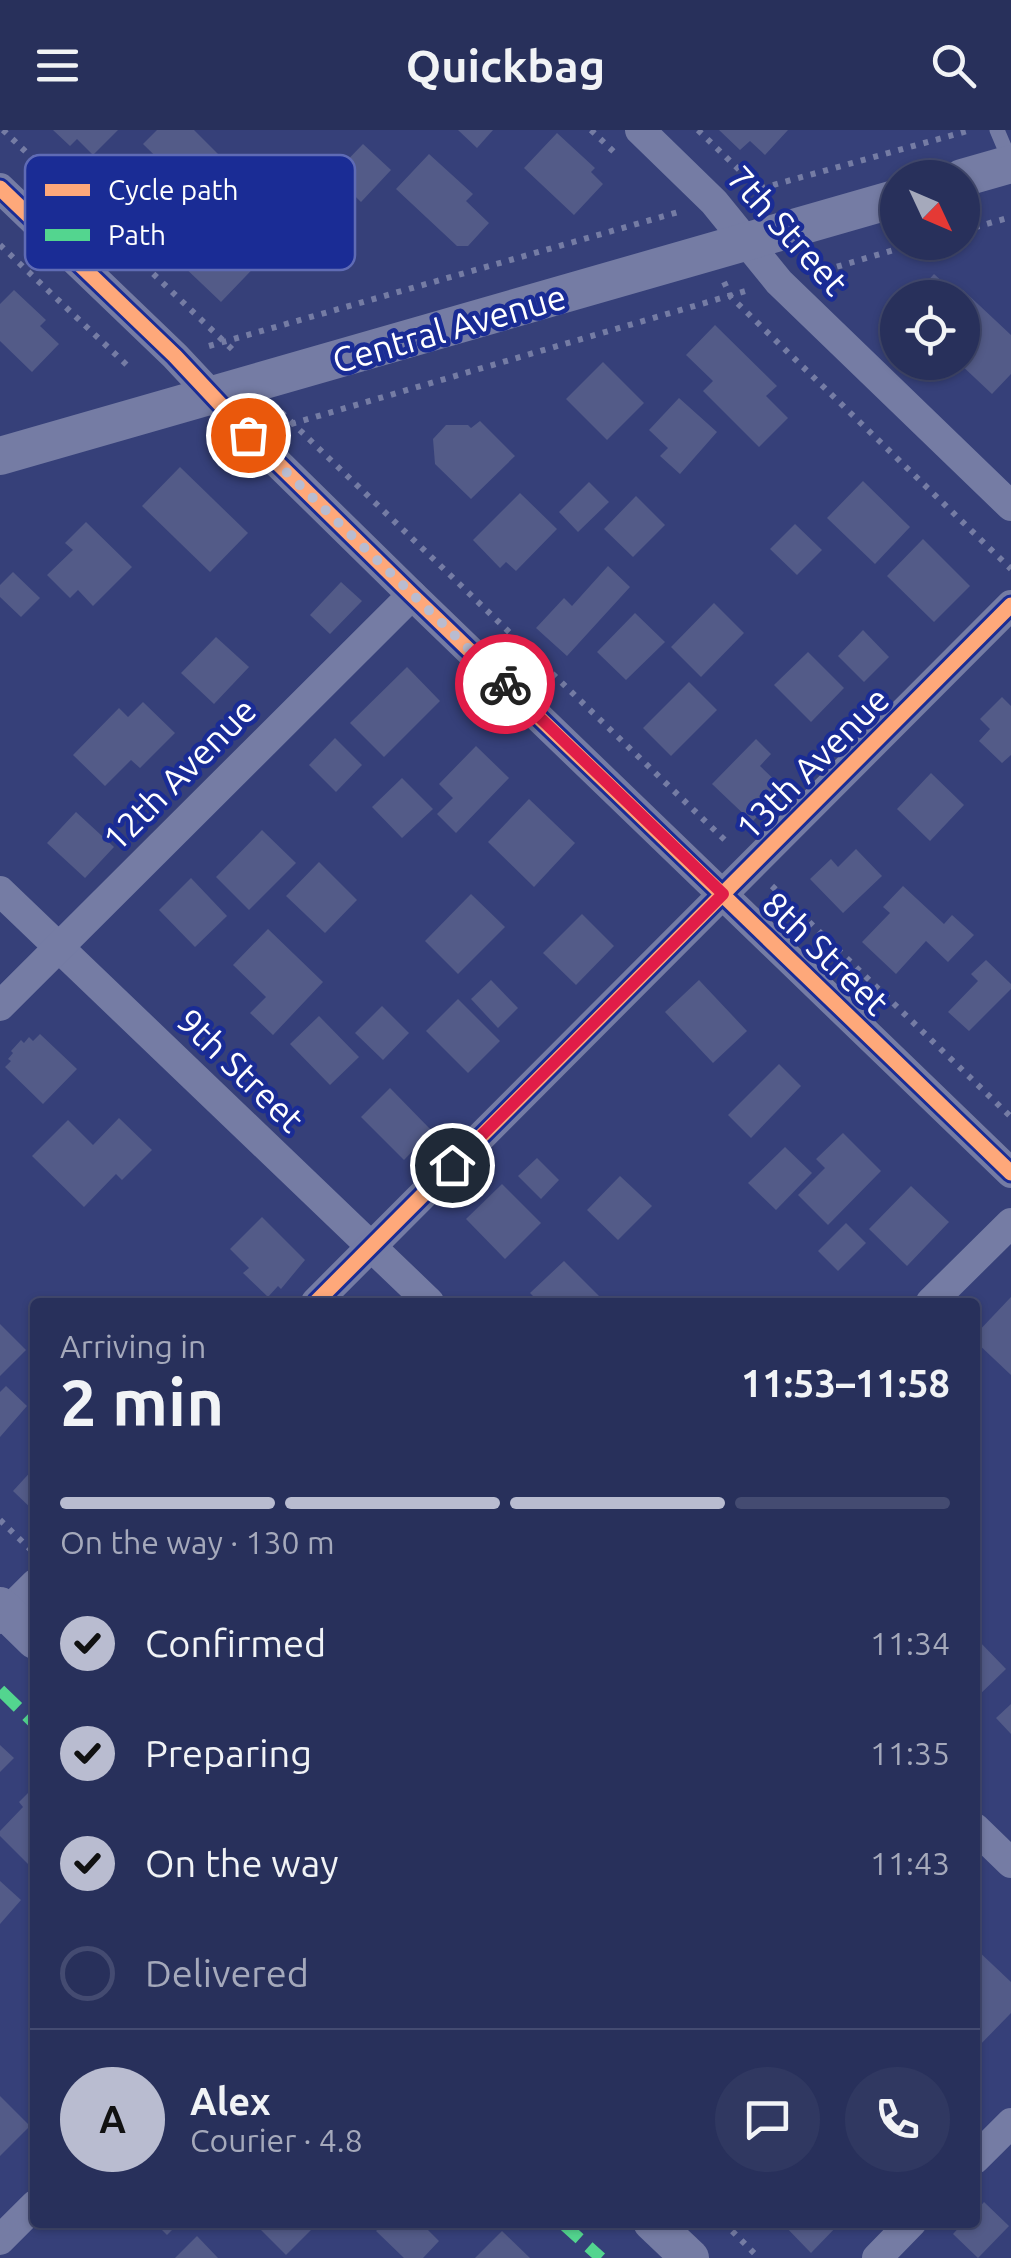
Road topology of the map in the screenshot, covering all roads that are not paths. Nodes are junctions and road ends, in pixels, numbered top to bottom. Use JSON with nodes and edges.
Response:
{"nodes":[{"id":1,"x":640,"y":130,"type":"edge"},
{"id":2,"x":997,"y":130,"type":"edge"},
{"id":3,"x":1011,"y":164,"type":"edge"},
{"id":4,"x":980,"y":173,"type":"edge"},
{"id":5,"x":0,"y":188,"type":"edge"},
{"id":6,"x":880,"y":203,"type":"edge"},
{"id":7,"x":25,"y":212,"type":"edge"},
{"id":8,"x":746,"y":242,"type":"junction"},
{"id":9,"x":85,"y":270,"type":"edge"},
{"id":10,"x":212,"y":396,"type":"junction"},
{"id":11,"x":0,"y":456,"type":"edge"},
{"id":12,"x":1011,"y":506,"type":"edge"},
{"id":13,"x":412,"y":595,"type":"junction"},
{"id":14,"x":1011,"y":606,"type":"edge"},
{"id":15,"x":0,"y":891,"type":"edge"},
{"id":16,"x":723,"y":894,"type":"junction"},
{"id":17,"x":59,"y":948,"type":"junction"},
{"id":18,"x":0,"y":1006,"type":"edge"},
{"id":19,"x":1011,"y":1174,"type":"edge"},
{"id":20,"x":1011,"y":1223,"type":"edge"},
{"id":21,"x":372,"y":1246,"type":"junction"},
{"id":22,"x":320,"y":1298,"type":"edge"},
{"id":23,"x":425,"y":1298,"type":"edge"},
{"id":24,"x":936,"y":1298,"type":"edge"},
{"id":25,"x":30,"y":1588,"type":"edge"},
{"id":26,"x":2,"y":1613,"type":"edge"},
{"id":27,"x":30,"y":1636,"type":"edge"},
{"id":28,"x":980,"y":1833,"type":"edge"},
{"id":29,"x":1011,"y":1863,"type":"edge"},
{"id":30,"x":1011,"y":2123,"type":"edge"},
{"id":31,"x":980,"y":2154,"type":"edge"},
{"id":32,"x":30,"y":2210,"type":"edge"},
{"id":33,"x":658,"y":2228,"type":"edge"},
{"id":34,"x":906,"y":2228,"type":"edge"},
{"id":35,"x":0,"y":2240,"type":"edge"},
{"id":36,"x":690,"y":2258,"type":"edge"},
{"id":37,"x":877,"y":2258,"type":"edge"}],
"edges":[{"from":1,"to":8,"type":"street","name":"7th Street"},
{"from":2,"to":3,"type":"lane"},
{"from":3,"to":4,"type":"street"},
{"from":5,"to":7,"type":"street","name":"8th Street"},
{"from":6,"to":8,"type":"street","name":"Central Avenue"},
{"from":8,"to":10,"type":"street","name":"Central Avenue"},
{"from":8,"to":12,"type":"street","name":"7th Street"},
{"from":9,"to":10,"type":"street","name":"8th Street"},
{"from":10,"to":11,"type":"street","name":"Central Avenue"},
{"from":10,"to":13,"type":"street","name":"8th Street"},
{"from":13,"to":16,"type":"street","name":"8th Street"},
{"from":13,"to":17,"type":"street","name":"12th Avenue"},
{"from":14,"to":16,"type":"street","name":"13th Avenue"},
{"from":15,"to":17,"type":"street","name":"9th Street"},
{"from":16,"to":19,"type":"street","name":"8th Street"},
{"from":16,"to":21,"type":"street","name":"13th Avenue"},
{"from":17,"to":18,"type":"street","name":"12th Avenue"},
{"from":17,"to":21,"type":"street","name":"9th Street"},
{"from":20,"to":24,"type":"street"},
{"from":21,"to":22,"type":"street","name":"13th Avenue"},
{"from":21,"to":23,"type":"street","name":"9th Street"},
{"from":25,"to":26,"type":"street"},
{"from":26,"to":27,"type":"street"},
{"from":28,"to":29,"type":"street"},
{"from":30,"to":31,"type":"street"},
{"from":32,"to":35,"type":"street"},
{"from":33,"to":36,"type":"street"},
{"from":34,"to":37,"type":"street"}]}
